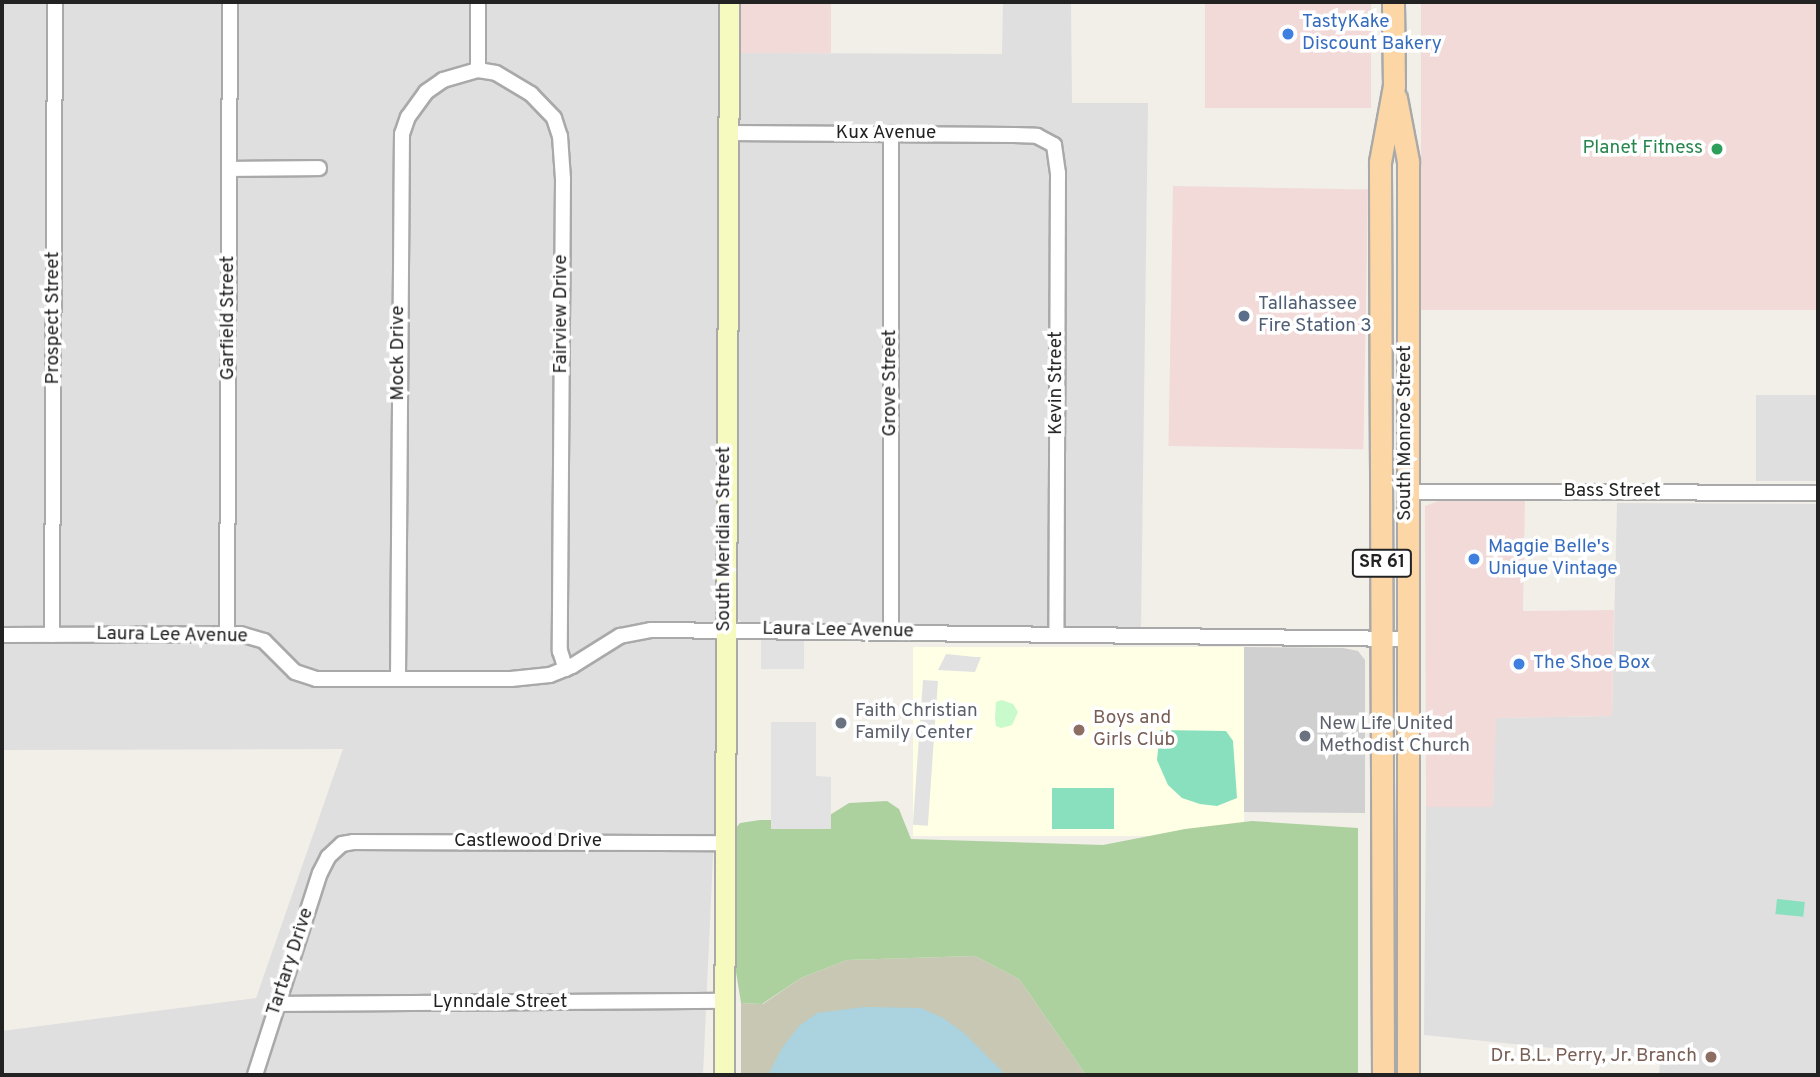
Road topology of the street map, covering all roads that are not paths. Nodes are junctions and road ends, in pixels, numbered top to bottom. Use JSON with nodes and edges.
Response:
{"nodes":[{"id":1,"x":55,"y":2,"type":"edge"},
{"id":2,"x":230,"y":2,"type":"edge"},
{"id":3,"x":478,"y":2,"type":"edge"},
{"id":4,"x":729,"y":2,"type":"edge"},
{"id":5,"x":1393,"y":2,"type":"edge"},
{"id":6,"x":478,"y":70,"type":"junction"},
{"id":7,"x":1394,"y":86,"type":"junction"},
{"id":8,"x":727,"y":132,"type":"junction"},
{"id":9,"x":891,"y":133,"type":"junction"},
{"id":10,"x":1045,"y":138,"type":"joint"},
{"id":11,"x":319,"y":168,"type":"dead end"},
{"id":12,"x":230,"y":169,"type":"junction"},
{"id":13,"x":1381,"y":203,"type":"junction"},
{"id":14,"x":1407,"y":228,"type":"junction"},
{"id":15,"x":1381,"y":377,"type":"junction"},
{"id":16,"x":1406,"y":378,"type":"junction"},
{"id":17,"x":1406,"y":492,"type":"junction"},
{"id":18,"x":1818,"y":493,"type":"edge"},
{"id":19,"x":724,"y":629,"type":"junction"},
{"id":20,"x":891,"y":632,"type":"junction"},
{"id":21,"x":1056,"y":633,"type":"junction"},
{"id":22,"x":227,"y":634,"type":"junction"},
{"id":23,"x":2,"y":635,"type":"edge"},
{"id":24,"x":52,"y":635,"type":"junction"},
{"id":25,"x":1382,"y":639,"type":"junction"},
{"id":26,"x":1407,"y":639,"type":"junction"},
{"id":27,"x":566,"y":669,"type":"junction"},
{"id":28,"x":398,"y":678,"type":"junction"},
{"id":29,"x":725,"y":843,"type":"junction"},
{"id":30,"x":334,"y":852,"type":"joint"},
{"id":31,"x":723,"y":1001,"type":"junction"},
{"id":32,"x":277,"y":1004,"type":"junction"},
{"id":33,"x":255,"y":1075,"type":"edge"},
{"id":34,"x":724,"y":1075,"type":"edge"},
{"id":35,"x":1383,"y":1075,"type":"edge"},
{"id":36,"x":1408,"y":1075,"type":"edge"}],
"edges":[{"from":1,"to":24,"type":"street","name":"Prospect Street"},
{"from":2,"to":12,"type":"street","name":"Garfield Street"},
{"from":3,"to":6,"type":"street"},
{"from":4,"to":8,"type":"street","name":"South Meridian Street"},
{"from":5,"to":7,"type":"main road","name":"South Monroe Street","number":"SR 61"},
{"from":6,"to":27,"type":"street","name":"Fairview Drive"},
{"from":6,"to":28,"type":"street","name":"Mock Drive"},
{"from":7,"to":13,"type":"main road","name":"South Monroe Street","number":"SR 61"},
{"from":7,"to":14,"type":"main road","name":"South Monroe Street","number":"SR 61"},
{"from":8,"to":9,"type":"street","name":"Kux Avenue"},
{"from":8,"to":19,"type":"street","name":"South Meridian Street"},
{"from":9,"to":10,"type":"street","name":"Kux Avenue"},
{"from":9,"to":20,"type":"street","name":"Grove Street"},
{"from":10,"to":21,"type":"street","name":"Kevin Street"},
{"from":11,"to":12,"type":"street"},
{"from":12,"to":22,"type":"street","name":"Garfield Street"},
{"from":13,"to":14,"type":"main road"},
{"from":13,"to":15,"type":"main road","name":"South Monroe Street","number":"SR 61"},
{"from":14,"to":16,"type":"main road","name":"South Monroe Street","number":"SR 61"},
{"from":15,"to":16,"type":"main road"},
{"from":15,"to":25,"type":"main road","name":"South Monroe Street","number":"SR 61"},
{"from":16,"to":17,"type":"main road","name":"South Monroe Street","number":"SR 61"},
{"from":17,"to":18,"type":"street","name":"Bass Street"},
{"from":17,"to":26,"type":"main road","name":"South Monroe Street","number":"SR 61"},
{"from":19,"to":20,"type":"street","name":"Laura Lee Avenue"},
{"from":19,"to":27,"type":"street","name":"Laura Lee Avenue"},
{"from":19,"to":29,"type":"street","name":"South Meridian Street"},
{"from":20,"to":21,"type":"street","name":"Laura Lee Avenue"},
{"from":21,"to":25,"type":"street","name":"Laura Lee Avenue"},
{"from":22,"to":24,"type":"street","name":"Laura Lee Avenue"},
{"from":22,"to":28,"type":"street","name":"Laura Lee Avenue"},
{"from":23,"to":24,"type":"street","name":"Laura Lee Avenue"},
{"from":25,"to":26,"type":"street","name":"Laura Lee Avenue"},
{"from":25,"to":35,"type":"main road","name":"South Monroe Street","number":"SR 61"},
{"from":26,"to":36,"type":"main road","name":"South Monroe Street","number":"SR 61"},
{"from":27,"to":28,"type":"street","name":"Laura Lee Avenue"},
{"from":29,"to":30,"type":"street","name":"Castlewood Drive"},
{"from":29,"to":31,"type":"street","name":"South Meridian Street"},
{"from":30,"to":32,"type":"street","name":"Tartary Drive"},
{"from":31,"to":32,"type":"street","name":"Lynndale Street"},
{"from":31,"to":34,"type":"street","name":"South Meridian Street"},
{"from":32,"to":33,"type":"street","name":"Tartary Drive"}]}
